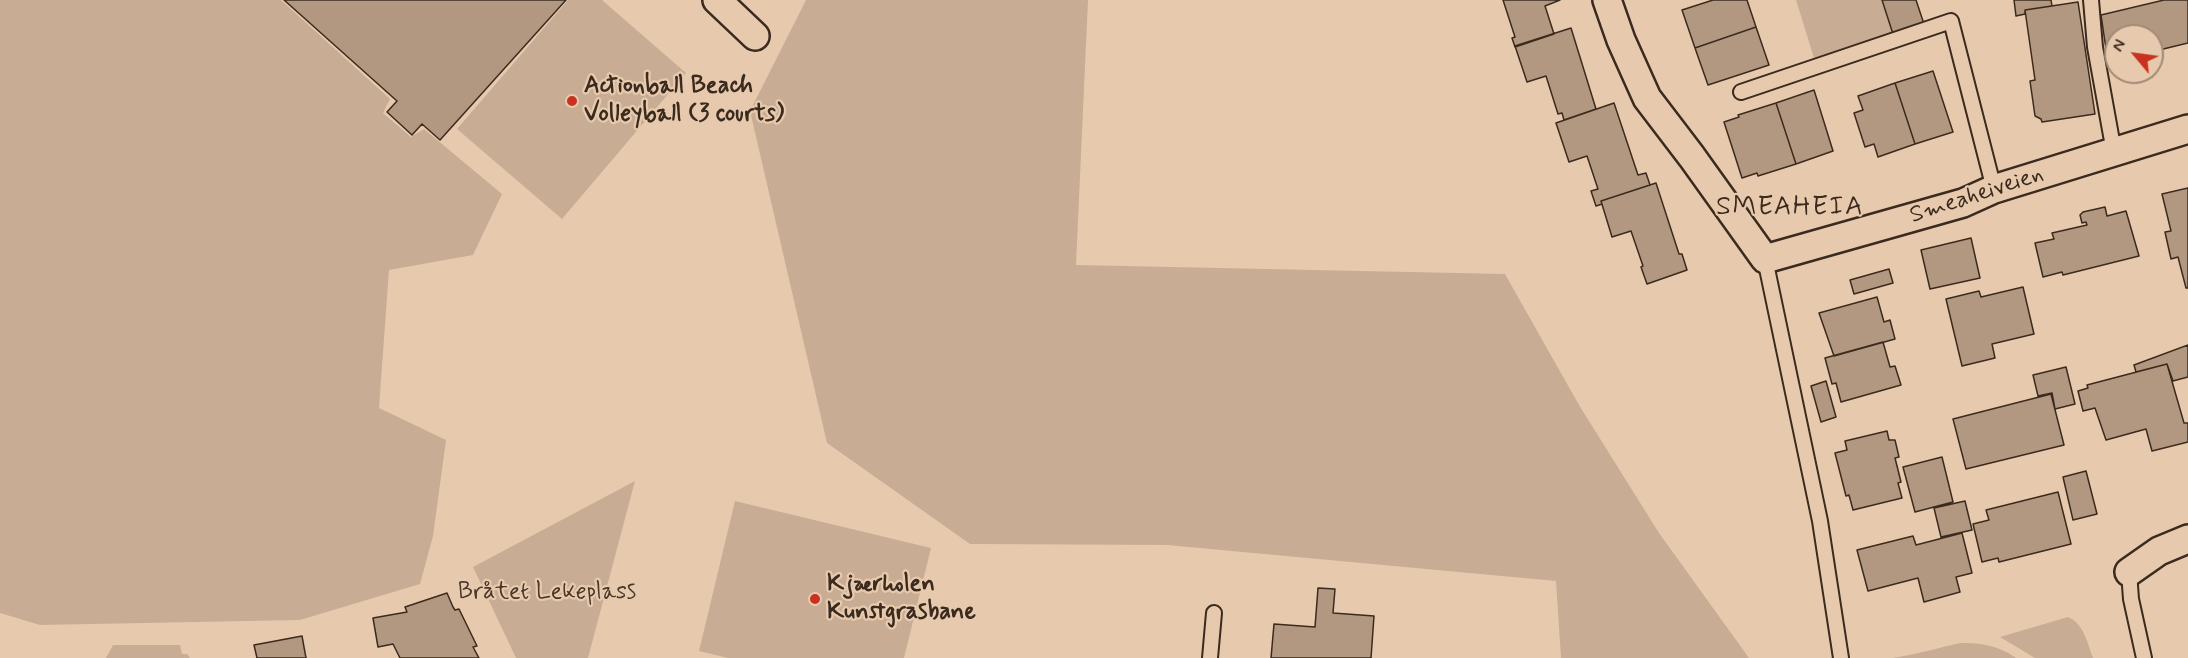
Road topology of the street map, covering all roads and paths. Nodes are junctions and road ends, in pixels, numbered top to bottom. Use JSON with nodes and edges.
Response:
{"nodes":[{"id":1,"x":717,"y":0,"type":"edge"},
{"id":2,"x":1607,"y":0,"type":"edge"},
{"id":3,"x":2091,"y":0,"type":"edge"},
{"id":4,"x":755,"y":36,"type":"dead end"},
{"id":5,"x":1741,"y":92,"type":"dead end"},
{"id":6,"x":2188,"y":129,"type":"edge"},
{"id":7,"x":2115,"y":152,"type":"junction"},
{"id":8,"x":1994,"y":189,"type":"junction"},
{"id":9,"x":1765,"y":260,"type":"junction"},
{"id":10,"x":2188,"y":539,"type":"edge"},
{"id":11,"x":2129,"y":572,"type":"joint"},
{"id":12,"x":1214,"y":613,"type":"dead end"},
{"id":13,"x":1210,"y":658,"type":"edge"},
{"id":14,"x":1841,"y":658,"type":"edge"},
{"id":15,"x":2144,"y":658,"type":"edge"}],
"edges":[{"from":1,"to":4,"type":"street"},
{"from":2,"to":9,"type":"street"},
{"from":3,"to":7,"type":"lane"},
{"from":5,"to":8,"type":"lane"},
{"from":6,"to":7,"type":"street","name":"Smeaheiveien"},
{"from":7,"to":8,"type":"street","name":"Smeaheiveien"},
{"from":8,"to":9,"type":"street","name":"Smeaheiveien"},
{"from":9,"to":14,"type":"lane"},
{"from":10,"to":11,"type":"street"},
{"from":11,"to":15,"type":"lane"},
{"from":12,"to":13,"type":"lane"}]}
